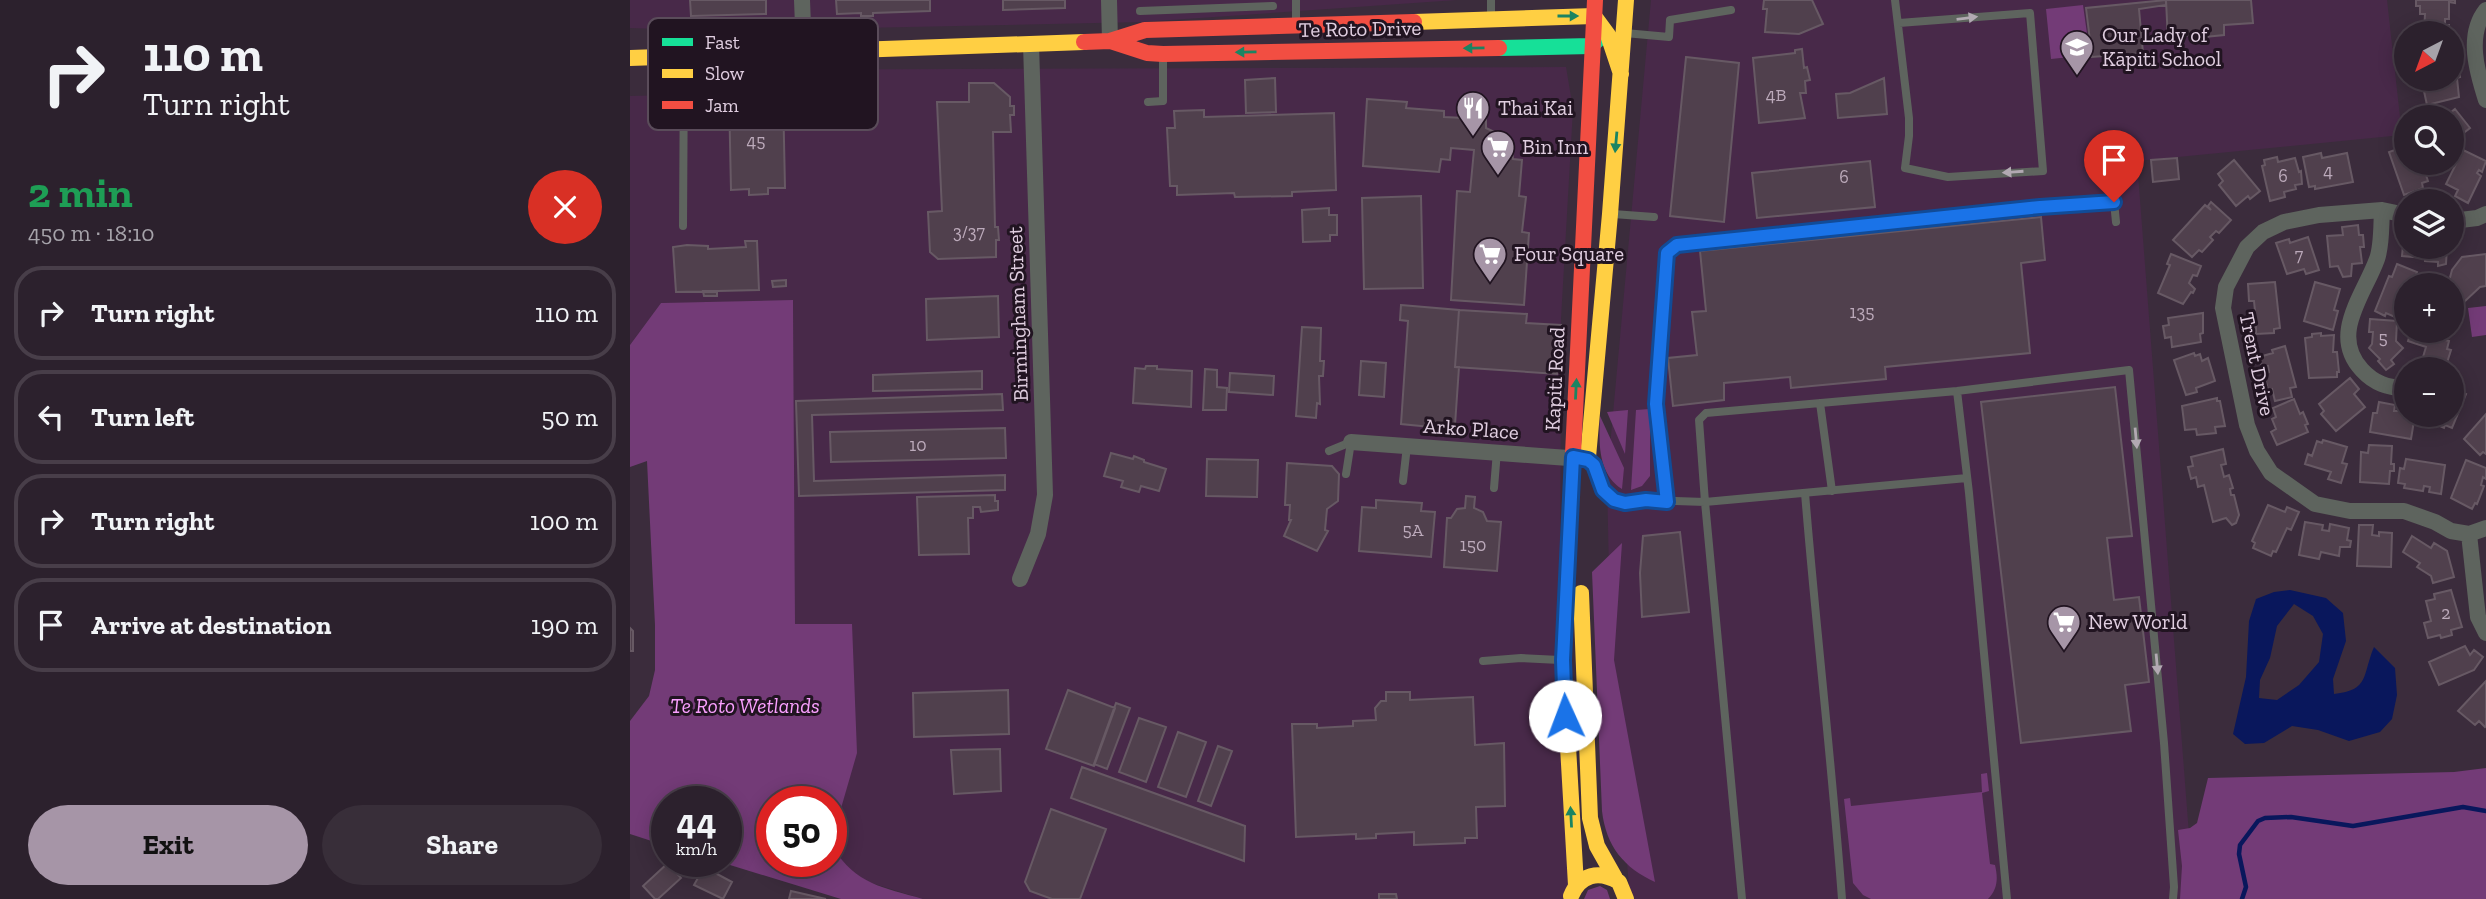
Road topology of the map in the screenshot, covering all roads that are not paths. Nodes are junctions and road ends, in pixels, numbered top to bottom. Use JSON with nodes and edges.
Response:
{"nodes":[{"id":1,"x":802,"y":0,"type":"edge"},
{"id":2,"x":1109,"y":0,"type":"edge"},
{"id":3,"x":1296,"y":0,"type":"edge"},
{"id":4,"x":1491,"y":0,"type":"edge"},
{"id":5,"x":1625,"y":0,"type":"edge"},
{"id":6,"x":1895,"y":0,"type":"edge"},
{"id":7,"x":1273,"y":3,"type":"edge"},
{"id":8,"x":2482,"y":7,"type":"edge"},
{"id":9,"x":1594,"y":8,"type":"edge"},
{"id":10,"x":1731,"y":10,"type":"dead end"},
{"id":11,"x":1140,"y":11,"type":"dead end"},
{"id":12,"x":1538,"y":16,"type":"junction"},
{"id":13,"x":803,"y":18,"type":"edge"},
{"id":14,"x":1491,"y":19,"type":"junction"},
{"id":15,"x":1899,"y":23,"type":"junction"},
{"id":16,"x":1329,"y":24,"type":"junction"},
{"id":17,"x":1272,"y":26,"type":"junction"},
{"id":18,"x":1296,"y":26,"type":"junction"},
{"id":19,"x":1606,"y":31,"type":"junction"},
{"id":20,"x":1624,"y":33,"type":"junction"},
{"id":21,"x":1110,"y":41,"type":"junction"},
{"id":22,"x":1031,"y":44,"type":"junction"},
{"id":23,"x":1591,"y":46,"type":"junction"},
{"id":24,"x":1512,"y":47,"type":"junction"},
{"id":25,"x":878,"y":49,"type":"edge"},
{"id":26,"x":1330,"y":51,"type":"junction"},
{"id":27,"x":1163,"y":54,"type":"junction"},
{"id":28,"x":648,"y":57,"type":"edge"},
{"id":29,"x":630,"y":58,"type":"edge"},
{"id":30,"x":1622,"y":74,"type":"junction"},
{"id":31,"x":2486,"y":100,"type":"edge"},
{"id":32,"x":1149,"y":102,"type":"dead end"},
{"id":33,"x":684,"y":130,"type":"edge"},
{"id":34,"x":2382,"y":210,"type":"junction"},
{"id":35,"x":2394,"y":212,"type":"edge"},
{"id":36,"x":1610,"y":214,"type":"junction"},
{"id":37,"x":2486,"y":214,"type":"edge"},
{"id":38,"x":1654,"y":217,"type":"dead end"},
{"id":39,"x":2464,"y":220,"type":"edge"},
{"id":40,"x":2116,"y":222,"type":"dead end"},
{"id":41,"x":683,"y":226,"type":"dead end"},
{"id":42,"x":2394,"y":388,"type":"edge"},
{"id":43,"x":1957,"y":391,"type":"junction"},
{"id":44,"x":1820,"y":403,"type":"junction"},
{"id":45,"x":1351,"y":442,"type":"junction"},
{"id":46,"x":1407,"y":446,"type":"junction"},
{"id":47,"x":1329,"y":451,"type":"dead end"},
{"id":48,"x":1497,"y":451,"type":"junction"},
{"id":49,"x":1580,"y":458,"type":"junction"},
{"id":50,"x":1346,"y":474,"type":"dead end"},
{"id":51,"x":1968,"y":478,"type":"junction"},
{"id":52,"x":1403,"y":481,"type":"dead end"},
{"id":53,"x":1494,"y":488,"type":"dead end"},
{"id":54,"x":1832,"y":491,"type":"junction"},
{"id":55,"x":1805,"y":494,"type":"junction"},
{"id":56,"x":1667,"y":502,"type":"junction"},
{"id":57,"x":1705,"y":502,"type":"junction"},
{"id":58,"x":2486,"y":528,"type":"edge"},
{"id":59,"x":2469,"y":534,"type":"junction"},
{"id":60,"x":1020,"y":579,"type":"dead end"},
{"id":61,"x":1581,"y":630,"type":"junction"},
{"id":62,"x":2486,"y":633,"type":"edge"},
{"id":63,"x":1563,"y":660,"type":"junction"},
{"id":64,"x":1483,"y":661,"type":"dead end"},
{"id":65,"x":1615,"y":878,"type":"junction"},
{"id":66,"x":1573,"y":892,"type":"edge"},
{"id":67,"x":1626,"y":899,"type":"edge"},
{"id":68,"x":1742,"y":899,"type":"edge"},
{"id":69,"x":1842,"y":899,"type":"edge"},
{"id":70,"x":2007,"y":899,"type":"edge"},
{"id":71,"x":2173,"y":899,"type":"edge"}],
"edges":[{"from":1,"to":13,"type":"street"},
{"from":2,"to":21,"type":"street"},
{"from":3,"to":18,"type":"lane"},
{"from":4,"to":14,"type":"lane"},
{"from":5,"to":19,"type":"main road"},
{"from":5,"to":20,"type":"main road","name":"Kapiti Road"},
{"from":6,"to":15,"type":"lane"},
{"from":7,"to":11,"type":"lane"},
{"from":7,"to":17,"type":"lane"},
{"from":8,"to":31,"type":"street"},
{"from":12,"to":9,"type":"main road","name":"Te Roto Drive","one_way":true},
{"from":9,"to":19,"type":"main road"},
{"from":9,"to":23,"type":"main road","name":"Kapiti Road"},
{"from":10,"to":20,"type":"lane"},
{"from":12,"to":14,"type":"main road","name":"Te Roto Drive"},
{"from":12,"to":24,"type":"main road"},
{"from":14,"to":16,"type":"main road","name":"Te Roto Drive"},
{"from":15,"to":15,"type":"lane","one_way":true},
{"from":16,"to":18,"type":"main road","name":"Te Roto Drive"},
{"from":16,"to":26,"type":"main road"},
{"from":17,"to":18,"type":"main road","name":"Te Roto Drive"},
{"from":17,"to":21,"type":"main road","name":"Te Roto Drive"},
{"from":19,"to":23,"type":"main road"},
{"from":19,"to":30,"type":"main road"},
{"from":20,"to":30,"type":"main road","name":"Kapiti Road"},
{"from":21,"to":22,"type":"main road","name":"Te Roto Drive"},
{"from":21,"to":27,"type":"main road","name":"Te Roto Drive"},
{"from":22,"to":25,"type":"main road","name":"Te Roto Drive"},
{"from":22,"to":60,"type":"street","name":"Birmingham Street"},
{"from":23,"to":24,"type":"main road","name":"Te Roto Drive"},
{"from":49,"to":23,"type":"main road","name":"Kapiti Road","one_way":true},
{"from":24,"to":26,"type":"main road","name":"Te Roto Drive","one_way":true},
{"from":26,"to":27,"type":"main road","name":"Te Roto Drive","one_way":true},
{"from":27,"to":32,"type":"lane"},
{"from":28,"to":29,"type":"main road","name":"Te Roto Drive"},
{"from":30,"to":36,"type":"main road","name":"Kapiti Road","one_way":true},
{"from":33,"to":41,"type":"lane"},
{"from":34,"to":35,"type":"street","name":"Trent Drive"},
{"from":34,"to":42,"type":"street"},
{"from":34,"to":59,"type":"street","name":"Trent Drive"},
{"from":36,"to":38,"type":"lane"},
{"from":36,"to":49,"type":"main road","name":"Kapiti Road"},
{"from":37,"to":39,"type":"street"},
{"from":40,"to":56,"type":"lane"},
{"from":43,"to":44,"type":"lane"},
{"from":43,"to":51,"type":"lane"},
{"from":43,"to":71,"type":"lane","one_way":true},
{"from":44,"to":54,"type":"lane"},
{"from":44,"to":57,"type":"lane"},
{"from":45,"to":46,"type":"street","name":"Arko Place"},
{"from":45,"to":47,"type":"lane"},
{"from":45,"to":50,"type":"lane"},
{"from":46,"to":48,"type":"street","name":"Arko Place"},
{"from":46,"to":52,"type":"lane"},
{"from":48,"to":49,"type":"street","name":"Arko Place"},
{"from":48,"to":53,"type":"lane"},
{"from":49,"to":56,"type":"lane"},
{"from":49,"to":61,"type":"main road","name":"Kapiti Road"},
{"from":49,"to":63,"type":"main road","name":"Kapiti Road"},
{"from":51,"to":54,"type":"lane"},
{"from":51,"to":70,"type":"lane"},
{"from":54,"to":55,"type":"lane"},
{"from":55,"to":57,"type":"lane"},
{"from":55,"to":69,"type":"lane"},
{"from":56,"to":57,"type":"lane"},
{"from":57,"to":68,"type":"lane"},
{"from":58,"to":59,"type":"street"},
{"from":59,"to":62,"type":"street"},
{"from":61,"to":63,"type":"main road"},
{"from":61,"to":65,"type":"main road","name":"Kapiti Road"},
{"from":63,"to":64,"type":"lane"},
{"from":66,"to":63,"type":"main road","name":"Kapiti Road","one_way":true},
{"from":65,"to":66,"type":"main road"},
{"from":65,"to":67,"type":"main road","name":"Kapiti Road"}]}
